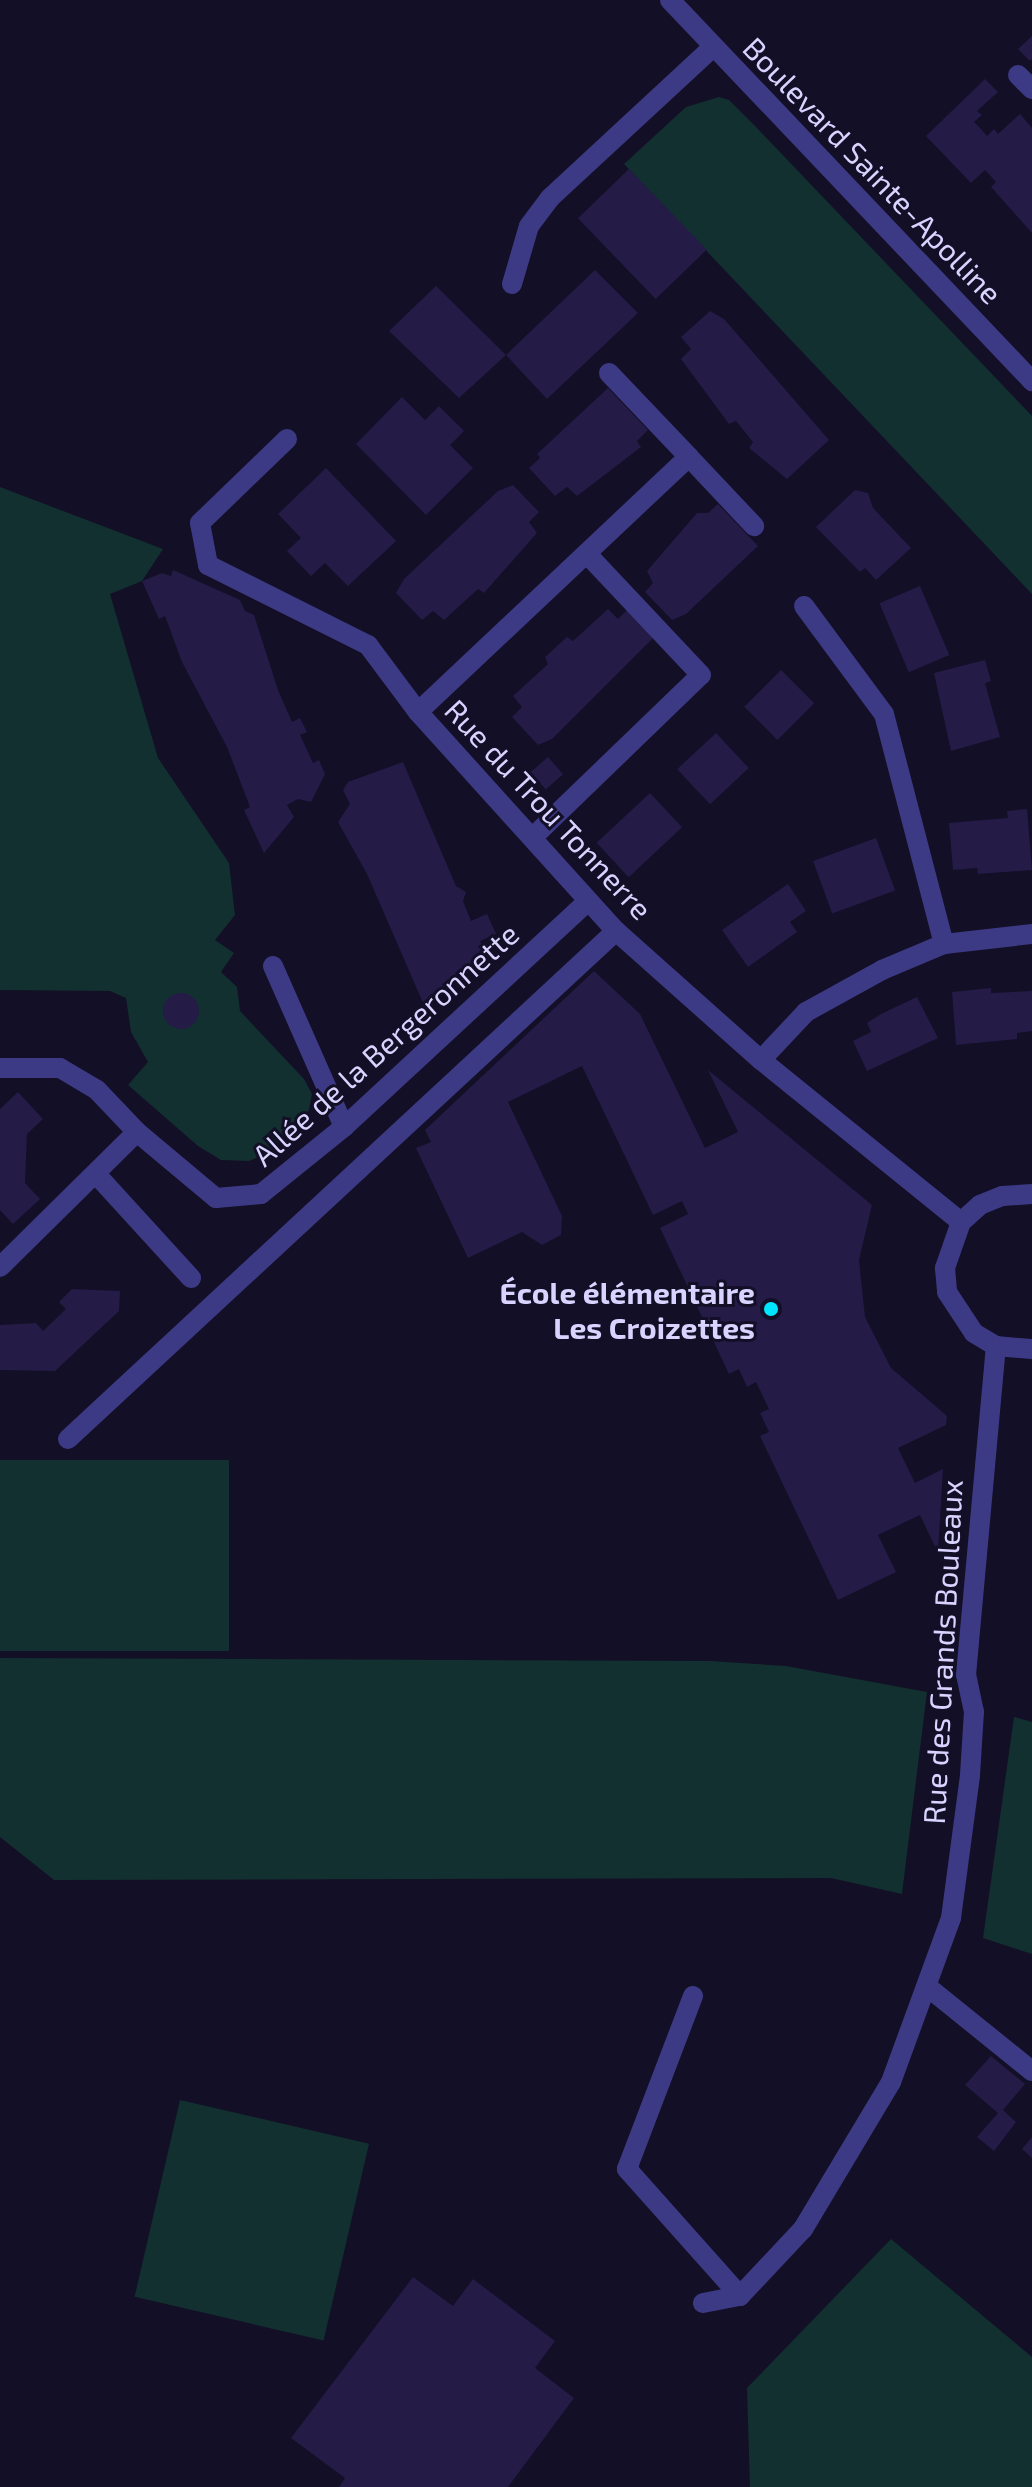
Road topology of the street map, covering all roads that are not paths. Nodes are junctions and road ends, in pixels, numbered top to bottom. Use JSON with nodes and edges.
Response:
{"nodes":[{"id":1,"x":670,"y":0,"type":"edge"},
{"id":2,"x":713,"y":47,"type":"junction"},
{"id":3,"x":512,"y":284,"type":"dead end"},
{"id":4,"x":609,"y":373,"type":"dead end"},
{"id":5,"x":1032,"y":381,"type":"edge"},
{"id":6,"x":287,"y":439,"type":"dead end"},
{"id":7,"x":689,"y":457,"type":"junction"},
{"id":8,"x":754,"y":526,"type":"dead end"},
{"id":9,"x":588,"y":555,"type":"junction"},
{"id":10,"x":804,"y":606,"type":"dead end"},
{"id":11,"x":418,"y":712,"type":"junction"},
{"id":12,"x":533,"y":837,"type":"junction"},
{"id":13,"x":587,"y":902,"type":"junction"},
{"id":14,"x":616,"y":931,"type":"junction"},
{"id":15,"x":1032,"y":934,"type":"edge"},
{"id":16,"x":944,"y":944,"type":"junction"},
{"id":17,"x":273,"y":966,"type":"dead end"},
{"id":18,"x":761,"y":1060,"type":"junction"},
{"id":19,"x":0,"y":1068,"type":"edge"},
{"id":20,"x":344,"y":1127,"type":"junction"},
{"id":21,"x":137,"y":1132,"type":"junction"},
{"id":22,"x":96,"y":1174,"type":"junction"},
{"id":23,"x":1032,"y":1194,"type":"edge"},
{"id":24,"x":961,"y":1222,"type":"junction"},
{"id":25,"x":0,"y":1267,"type":"edge"},
{"id":26,"x":191,"y":1278,"type":"dead end"},
{"id":27,"x":996,"y":1346,"type":"junction"},
{"id":28,"x":1032,"y":1349,"type":"edge"},
{"id":29,"x":68,"y":1439,"type":"dead end"},
{"id":30,"x":929,"y":1988,"type":"junction"},
{"id":31,"x":693,"y":1996,"type":"dead end"},
{"id":32,"x":1032,"y":2071,"type":"edge"},
{"id":33,"x":740,"y":2296,"type":"junction"},
{"id":34,"x":703,"y":2303,"type":"dead end"}],
"edges":[{"from":1,"to":2,"type":"street","name":"Boulevard Sainte-Apolline"},
{"from":2,"to":3,"type":"street"},
{"from":2,"to":5,"type":"street","name":"Boulevard Sainte-Apolline"},
{"from":4,"to":7,"type":"street"},
{"from":6,"to":11,"type":"street","name":"Rue du Trou Tonnerre"},
{"from":7,"to":8,"type":"street"},
{"from":7,"to":9,"type":"street"},
{"from":9,"to":11,"type":"street"},
{"from":9,"to":12,"type":"street"},
{"from":10,"to":16,"type":"street"},
{"from":11,"to":12,"type":"street","name":"Rue du Trou Tonnerre"},
{"from":12,"to":13,"type":"street","name":"Rue du Trou Tonnerre"},
{"from":13,"to":14,"type":"street","name":"Rue du Trou Tonnerre"},
{"from":13,"to":20,"type":"street","name":"Allée de la Bergeronnette"},
{"from":14,"to":18,"type":"street","name":"Rue du Trou Tonnerre"},
{"from":14,"to":29,"type":"street"},
{"from":15,"to":16,"type":"street"},
{"from":16,"to":18,"type":"street"},
{"from":17,"to":20,"type":"street"},
{"from":18,"to":24,"type":"street","name":"Rue du Trou Tonnerre"},
{"from":19,"to":21,"type":"street","name":"Allée de la Bergeronnette"},
{"from":20,"to":21,"type":"street","name":"Allée de la Bergeronnette"},
{"from":21,"to":22,"type":"street"},
{"from":22,"to":25,"type":"street"},
{"from":22,"to":26,"type":"street"},
{"from":23,"to":24,"type":"street"},
{"from":24,"to":27,"type":"street"},
{"from":27,"to":28,"type":"street"},
{"from":27,"to":30,"type":"street","name":"Rue des Grands Bouleaux"},
{"from":30,"to":32,"type":"street"},
{"from":30,"to":33,"type":"street","name":"Rue des Grands Bouleaux"},
{"from":31,"to":33,"type":"street"},
{"from":33,"to":34,"type":"street"}]}
